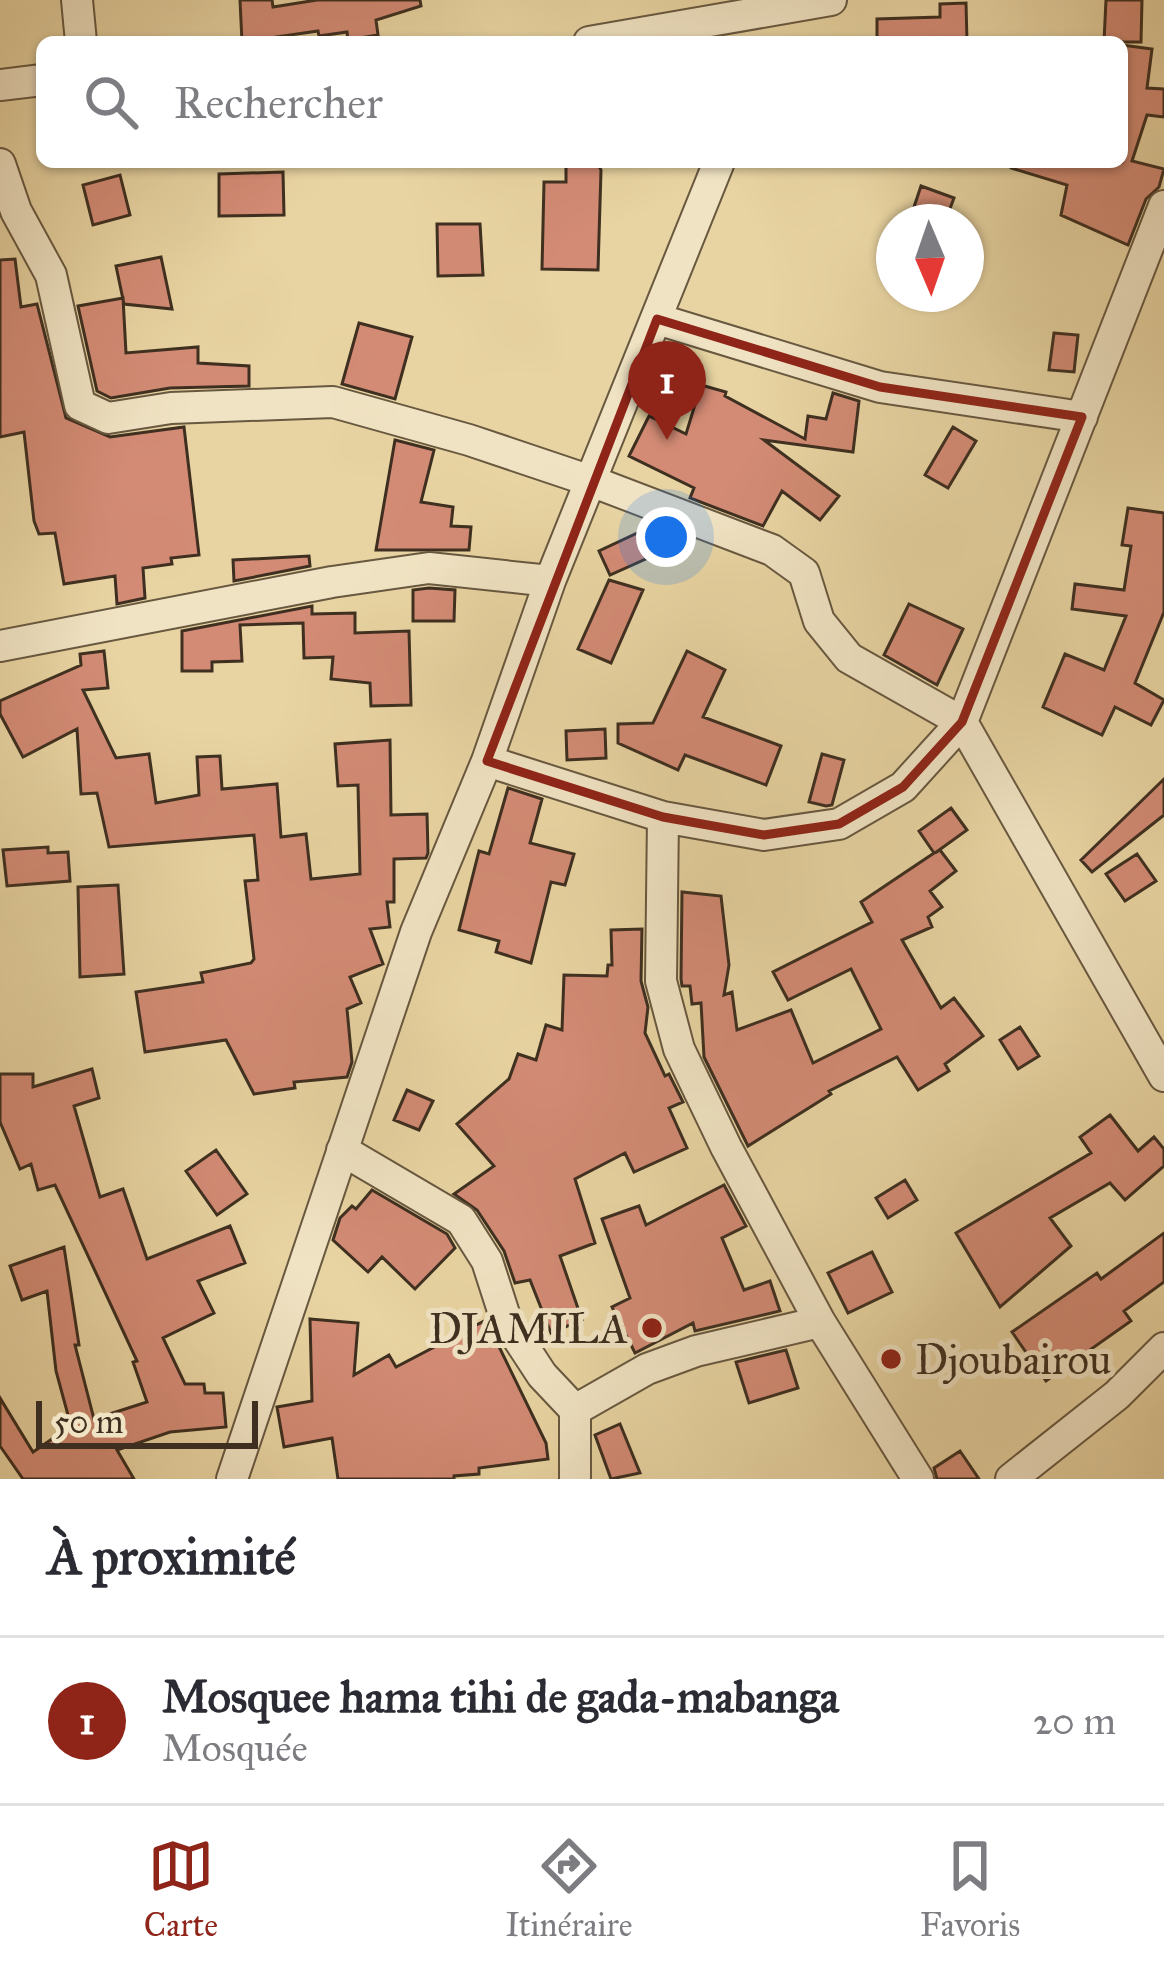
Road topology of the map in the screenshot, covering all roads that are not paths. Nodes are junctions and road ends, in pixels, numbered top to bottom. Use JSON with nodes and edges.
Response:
{"nodes":[{"id":1,"x":76,"y":0,"type":"edge"},
{"id":2,"x":831,"y":0,"type":"edge"},
{"id":3,"x":779,"y":9,"type":"junction"},
{"id":4,"x":80,"y":36,"type":"edge"},
{"id":5,"x":624,"y":36,"type":"edge"},
{"id":6,"x":768,"y":36,"type":"edge"},
{"id":7,"x":36,"y":81,"type":"edge"},
{"id":8,"x":0,"y":85,"type":"edge"},
{"id":9,"x":0,"y":164,"type":"edge"},
{"id":10,"x":717,"y":168,"type":"edge"},
{"id":11,"x":1164,"y":206,"type":"edge"},
{"id":12,"x":656,"y":319,"type":"junction"},
{"id":13,"x":1082,"y":416,"type":"junction"},
{"id":14,"x":591,"y":481,"type":"junction"},
{"id":15,"x":550,"y":581,"type":"junction"},
{"id":16,"x":0,"y":646,"type":"edge"},
{"id":17,"x":962,"y":722,"type":"junction"},
{"id":18,"x":487,"y":761,"type":"junction"},
{"id":19,"x":663,"y":817,"type":"junction"},
{"id":20,"x":1164,"y":1076,"type":"edge"},
{"id":21,"x":342,"y":1150,"type":"junction"},
{"id":22,"x":820,"y":1322,"type":"junction"},
{"id":23,"x":1164,"y":1348,"type":"edge"},
{"id":24,"x":575,"y":1410,"type":"junction"},
{"id":25,"x":232,"y":1479,"type":"edge"},
{"id":26,"x":575,"y":1479,"type":"edge"},
{"id":27,"x":918,"y":1479,"type":"edge"},
{"id":28,"x":1011,"y":1479,"type":"edge"}],
"edges":[{"from":1,"to":4,"type":"street"},
{"from":2,"to":3,"type":"street"},
{"from":3,"to":5,"type":"street"},
{"from":3,"to":6,"type":"street"},
{"from":7,"to":8,"type":"street"},
{"from":9,"to":14,"type":"street"},
{"from":10,"to":12,"type":"street"},
{"from":11,"to":13,"type":"street"},
{"from":12,"to":13,"type":"street"},
{"from":12,"to":14,"type":"street"},
{"from":13,"to":17,"type":"street"},
{"from":14,"to":15,"type":"street"},
{"from":14,"to":17,"type":"street"},
{"from":15,"to":16,"type":"street"},
{"from":15,"to":18,"type":"street"},
{"from":17,"to":19,"type":"street"},
{"from":17,"to":20,"type":"street"},
{"from":18,"to":19,"type":"street"},
{"from":18,"to":21,"type":"street"},
{"from":19,"to":22,"type":"street"},
{"from":21,"to":24,"type":"street"},
{"from":21,"to":25,"type":"street"},
{"from":22,"to":24,"type":"street"},
{"from":22,"to":27,"type":"street"},
{"from":23,"to":28,"type":"street"},
{"from":24,"to":26,"type":"street"}]}
